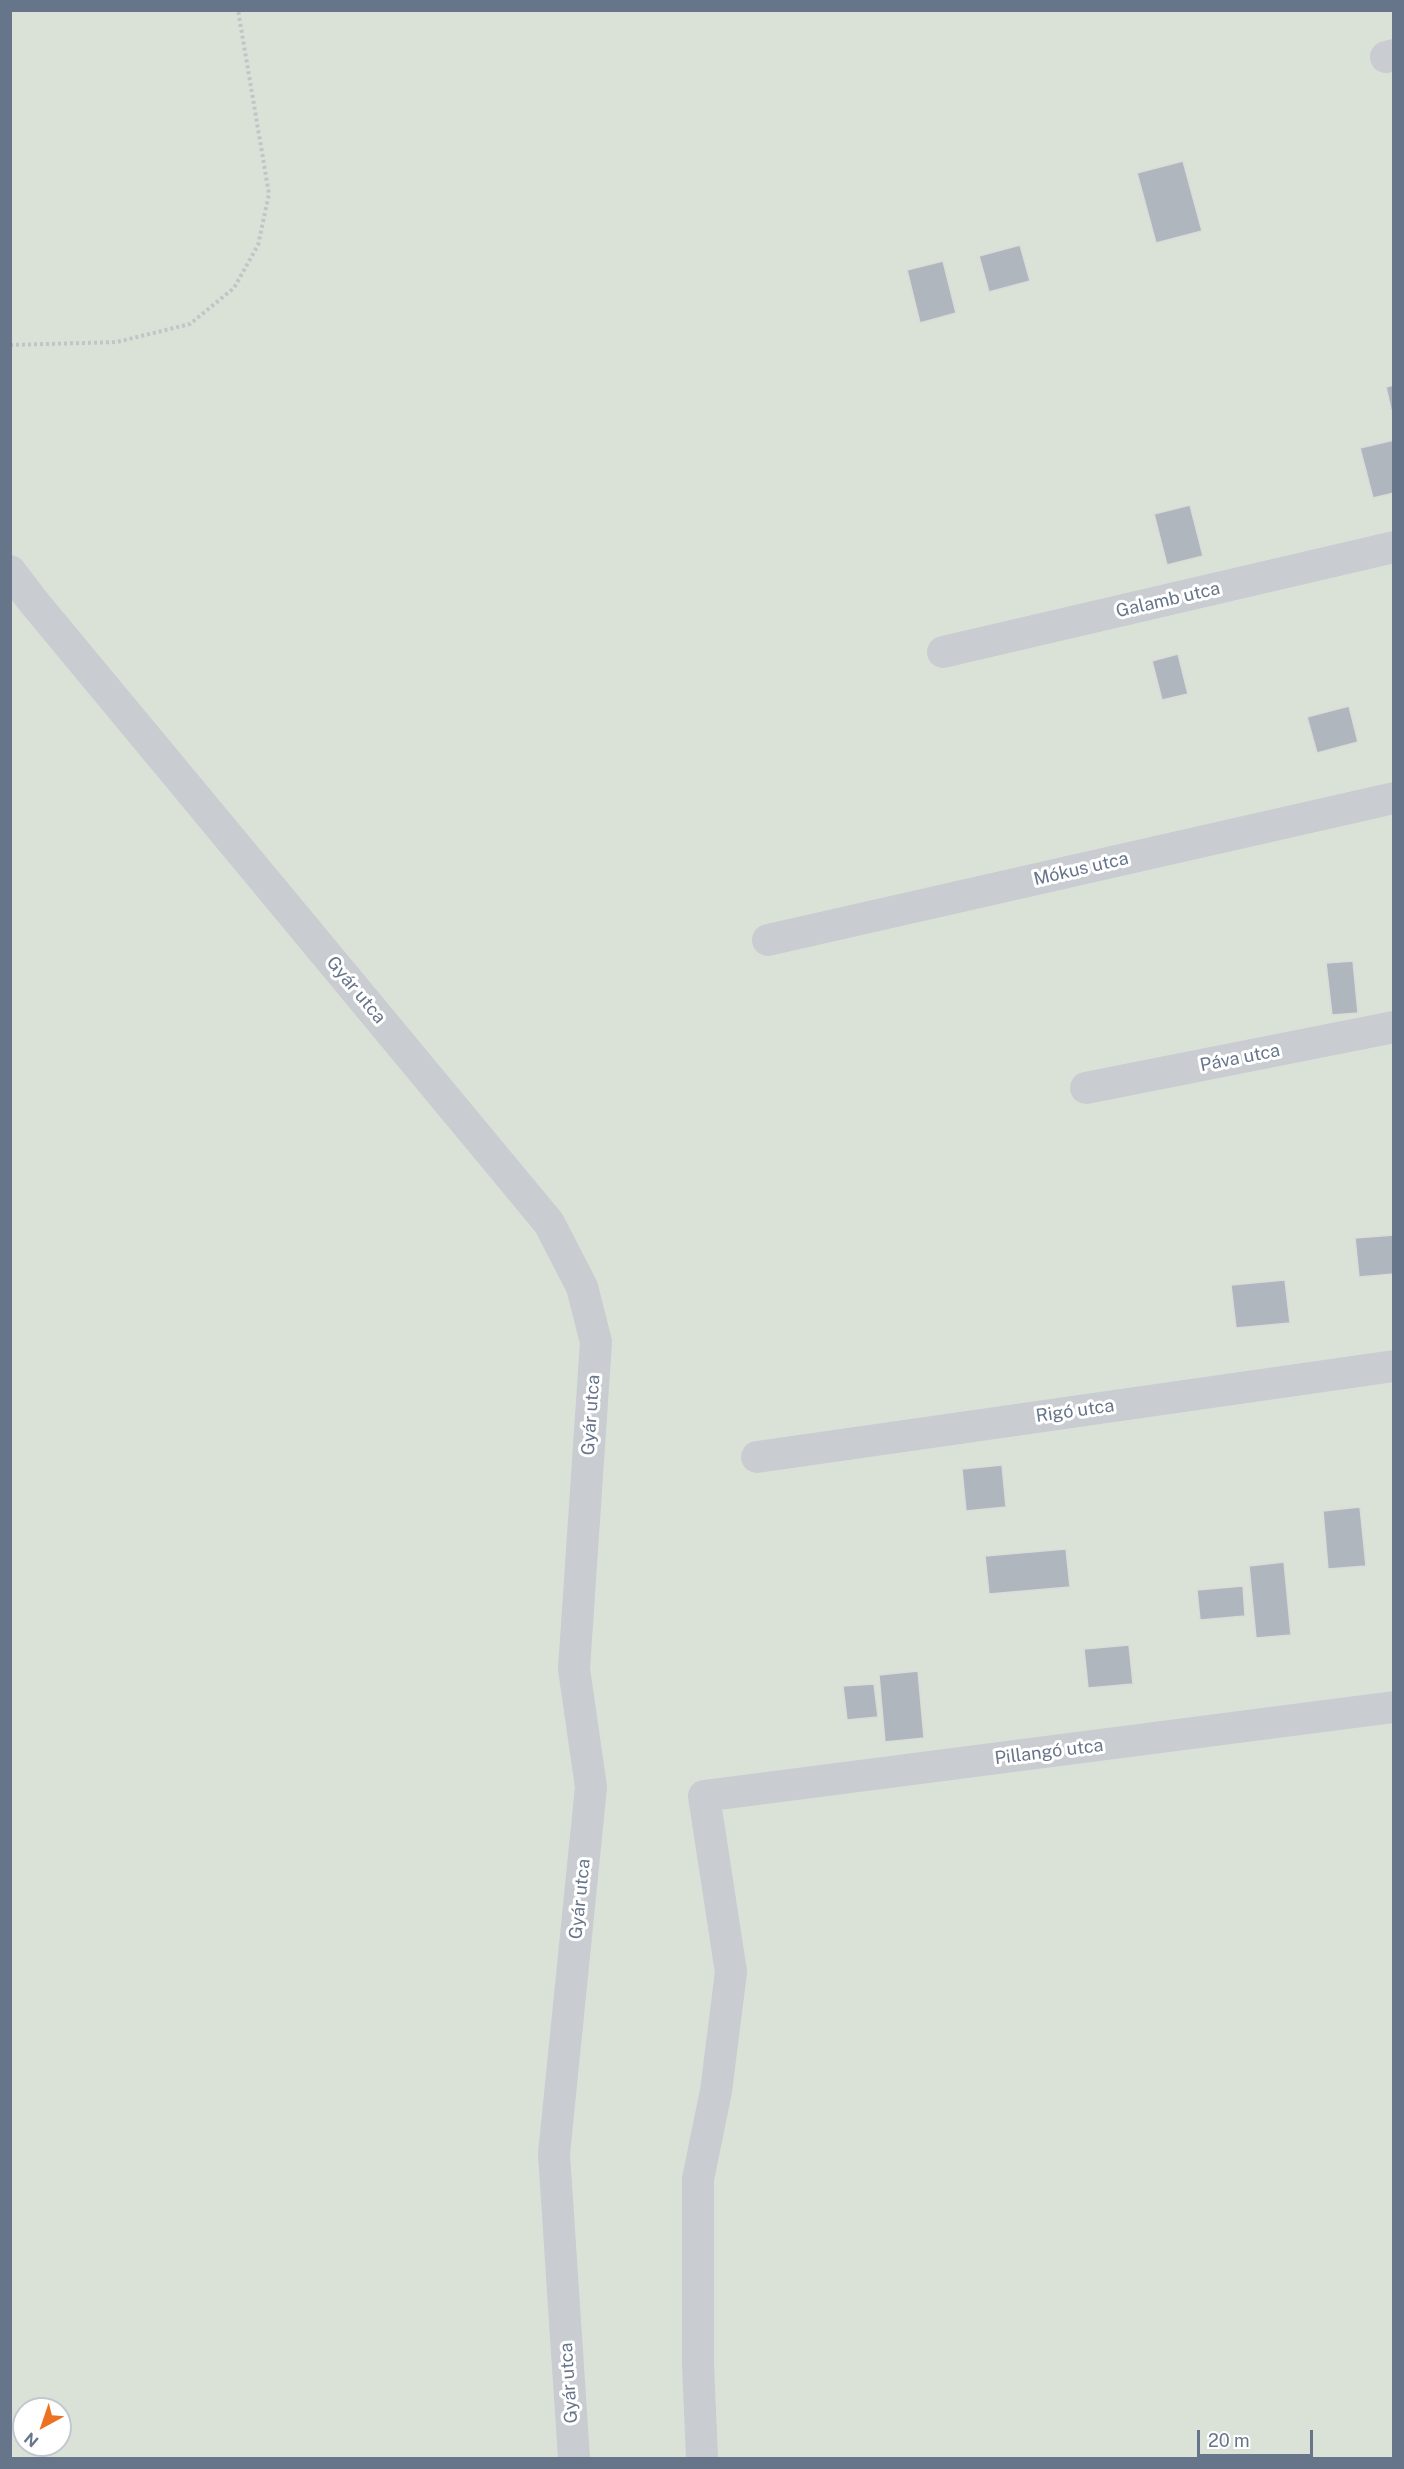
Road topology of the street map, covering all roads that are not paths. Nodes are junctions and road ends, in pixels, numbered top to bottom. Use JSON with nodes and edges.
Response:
{"nodes":[{"id":1,"x":1394,"y":547,"type":"edge"},
{"id":2,"x":10,"y":571,"type":"edge"},
{"id":3,"x":943,"y":652,"type":"dead end"},
{"id":4,"x":1394,"y":798,"type":"edge"},
{"id":5,"x":768,"y":940,"type":"dead end"},
{"id":6,"x":1394,"y":1027,"type":"edge"},
{"id":7,"x":1086,"y":1088,"type":"dead end"},
{"id":8,"x":1394,"y":1366,"type":"edge"},
{"id":9,"x":757,"y":1457,"type":"dead end"},
{"id":10,"x":1394,"y":1707,"type":"edge"},
{"id":11,"x":574,"y":2458,"type":"edge"},
{"id":12,"x":702,"y":2458,"type":"edge"}],
"edges":[{"from":1,"to":3,"type":"street","name":"Galamb utca"},
{"from":2,"to":11,"type":"street","name":"Gyár utca"},
{"from":4,"to":5,"type":"street","name":"Mókus utca"},
{"from":6,"to":7,"type":"street","name":"Páva utca"},
{"from":8,"to":9,"type":"street","name":"Rigó utca"},
{"from":10,"to":12,"type":"street","name":"Pillangó utca"}]}
